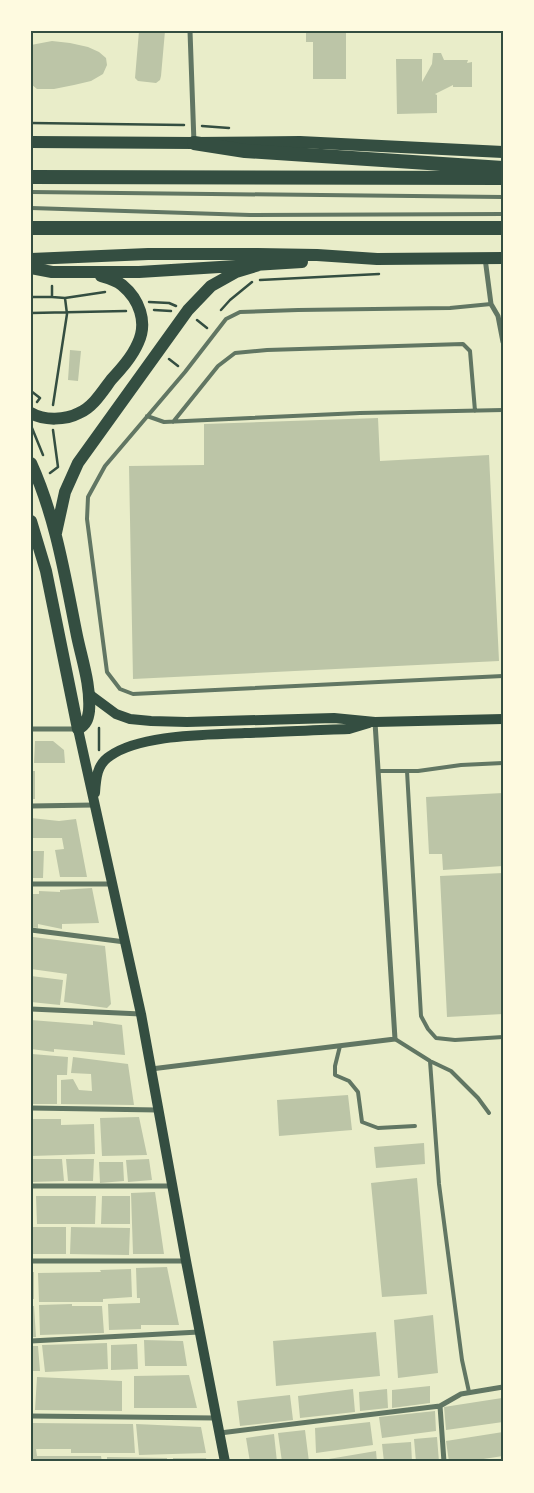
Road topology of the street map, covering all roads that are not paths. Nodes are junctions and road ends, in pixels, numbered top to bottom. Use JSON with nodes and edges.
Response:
{"nodes":[{"id":1,"x":190,"y":31,"type":"edge"},
{"id":2,"x":31,"y":142,"type":"edge"},
{"id":3,"x":194,"y":144,"type":"junction"},
{"id":4,"x":503,"y":152,"type":"edge"},
{"id":5,"x":503,"y":168,"type":"edge"},
{"id":6,"x":31,"y":177,"type":"edge"},
{"id":7,"x":503,"y":178,"type":"edge"},
{"id":8,"x":31,"y":192,"type":"edge"},
{"id":9,"x":503,"y":197,"type":"edge"},
{"id":10,"x":31,"y":208,"type":"edge"},
{"id":11,"x":503,"y":214,"type":"edge"},
{"id":12,"x":31,"y":228,"type":"edge"},
{"id":13,"x":503,"y":228,"type":"edge"},
{"id":14,"x":377,"y":258,"type":"junction"},
{"id":15,"x":485,"y":258,"type":"junction"},
{"id":16,"x":503,"y":258,"type":"edge"},
{"id":17,"x":31,"y":259,"type":"edge"},
{"id":18,"x":31,"y":268,"type":"edge"},
{"id":19,"x":255,"y":270,"type":"junction"},
{"id":20,"x":91,"y":273,"type":"junction"},
{"id":21,"x":491,"y":304,"type":"junction"},
{"id":22,"x":503,"y":342,"type":"edge"},
{"id":23,"x":503,"y":410,"type":"edge"},
{"id":24,"x":475,"y":411,"type":"junction"},
{"id":25,"x":31,"y":413,"type":"edge"},
{"id":26,"x":147,"y":416,"type":"junction"},
{"id":27,"x":173,"y":422,"type":"junction"},
{"id":28,"x":31,"y":463,"type":"edge"},
{"id":29,"x":31,"y":521,"type":"edge"},
{"id":30,"x":31,"y":533,"type":"edge"},
{"id":31,"x":56,"y":533,"type":"junction"},
{"id":32,"x":39,"y":544,"type":"junction"},
{"id":33,"x":503,"y":676,"type":"edge"},
{"id":34,"x":89,"y":694,"type":"junction"},
{"id":35,"x":503,"y":718,"type":"edge"},
{"id":36,"x":375,"y":722,"type":"junction"},
{"id":37,"x":78,"y":728,"type":"junction"},
{"id":38,"x":31,"y":729,"type":"edge"},
{"id":39,"x":503,"y":763,"type":"edge"},
{"id":40,"x":378,"y":771,"type":"junction"},
{"id":41,"x":407,"y":771,"type":"junction"},
{"id":42,"x":94,"y":805,"type":"junction"},
{"id":43,"x":31,"y":806,"type":"edge"},
{"id":44,"x":31,"y":884,"type":"edge"},
{"id":45,"x":113,"y":884,"type":"junction"},
{"id":46,"x":31,"y":930,"type":"edge"},
{"id":47,"x":126,"y":942,"type":"junction"},
{"id":48,"x":31,"y":1009,"type":"edge"},
{"id":49,"x":141,"y":1014,"type":"junction"},
{"id":50,"x":503,"y":1037,"type":"edge"},
{"id":51,"x":394,"y":1040,"type":"junction"},
{"id":52,"x":340,"y":1046,"type":"junction"},
{"id":53,"x":430,"y":1061,"type":"junction"},
{"id":54,"x":151,"y":1069,"type":"junction"},
{"id":55,"x":31,"y":1108,"type":"edge"},
{"id":56,"x":158,"y":1110,"type":"junction"},
{"id":57,"x":489,"y":1113,"type":"dead end"},
{"id":58,"x":415,"y":1126,"type":"dead end"},
{"id":59,"x":31,"y":1186,"type":"edge"},
{"id":60,"x":172,"y":1186,"type":"junction"},
{"id":61,"x":31,"y":1261,"type":"edge"},
{"id":62,"x":186,"y":1261,"type":"junction"},
{"id":63,"x":200,"y":1332,"type":"junction"},
{"id":64,"x":31,"y":1340,"type":"edge"},
{"id":65,"x":503,"y":1387,"type":"edge"},
{"id":66,"x":469,"y":1392,"type":"junction"},
{"id":67,"x":440,"y":1406,"type":"junction"},
{"id":68,"x":31,"y":1416,"type":"edge"},
{"id":69,"x":217,"y":1418,"type":"junction"},
{"id":70,"x":220,"y":1433,"type":"junction"},
{"id":71,"x":225,"y":1462,"type":"edge"},
{"id":72,"x":444,"y":1462,"type":"edge"}],
"edges":[{"from":1,"to":3,"type":"street"},
{"from":2,"to":3,"type":"main road"},
{"from":3,"to":4,"type":"main road"},
{"from":3,"to":5,"type":"highway"},
{"from":6,"to":7,"type":"highway"},
{"from":8,"to":9,"type":"lane"},
{"from":10,"to":11,"type":"lane"},
{"from":12,"to":13,"type":"highway"},
{"from":14,"to":15,"type":"main road"},
{"from":14,"to":17,"type":"main road"},
{"from":14,"to":19,"type":"main road"},
{"from":15,"to":16,"type":"main road"},
{"from":15,"to":21,"type":"street"},
{"from":18,"to":20,"type":"main road"},
{"from":19,"to":20,"type":"main road"},
{"from":19,"to":31,"type":"main road"},
{"from":20,"to":25,"type":"main road"},
{"from":21,"to":22,"type":"street"},
{"from":21,"to":26,"type":"lane"},
{"from":23,"to":24,"type":"lane"},
{"from":24,"to":27,"type":"lane"},
{"from":24,"to":27,"type":"lane"},
{"from":26,"to":27,"type":"lane"},
{"from":26,"to":33,"type":"lane"},
{"from":28,"to":31,"type":"main road"},
{"from":29,"to":32,"type":"main road"},
{"from":30,"to":32,"type":"main road"},
{"from":31,"to":34,"type":"main road"},
{"from":32,"to":37,"type":"main road"},
{"from":34,"to":36,"type":"main road"},
{"from":34,"to":37,"type":"main road"},
{"from":35,"to":36,"type":"main road"},
{"from":36,"to":40,"type":"street"},
{"from":36,"to":42,"type":"main road"},
{"from":37,"to":38,"type":"street"},
{"from":37,"to":42,"type":"main road"},
{"from":39,"to":41,"type":"lane"},
{"from":40,"to":41,"type":"lane"},
{"from":40,"to":51,"type":"street"},
{"from":41,"to":50,"type":"lane"},
{"from":42,"to":43,"type":"street"},
{"from":42,"to":45,"type":"main road"},
{"from":44,"to":45,"type":"street"},
{"from":45,"to":47,"type":"main road"},
{"from":46,"to":47,"type":"street"},
{"from":47,"to":49,"type":"main road"},
{"from":48,"to":49,"type":"street"},
{"from":49,"to":54,"type":"main road"},
{"from":51,"to":52,"type":"street"},
{"from":51,"to":53,"type":"lane"},
{"from":52,"to":54,"type":"street"},
{"from":52,"to":58,"type":"lane"},
{"from":53,"to":57,"type":"lane"},
{"from":53,"to":66,"type":"lane"},
{"from":54,"to":56,"type":"main road"},
{"from":55,"to":56,"type":"street"},
{"from":56,"to":60,"type":"main road"},
{"from":59,"to":60,"type":"street"},
{"from":60,"to":62,"type":"main road"},
{"from":61,"to":62,"type":"street"},
{"from":62,"to":63,"type":"main road"},
{"from":63,"to":64,"type":"street"},
{"from":63,"to":69,"type":"main road"},
{"from":65,"to":66,"type":"street"},
{"from":66,"to":67,"type":"street"},
{"from":67,"to":70,"type":"street"},
{"from":67,"to":72,"type":"street"},
{"from":68,"to":69,"type":"street"},
{"from":69,"to":70,"type":"main road"},
{"from":70,"to":71,"type":"main road"}]}
